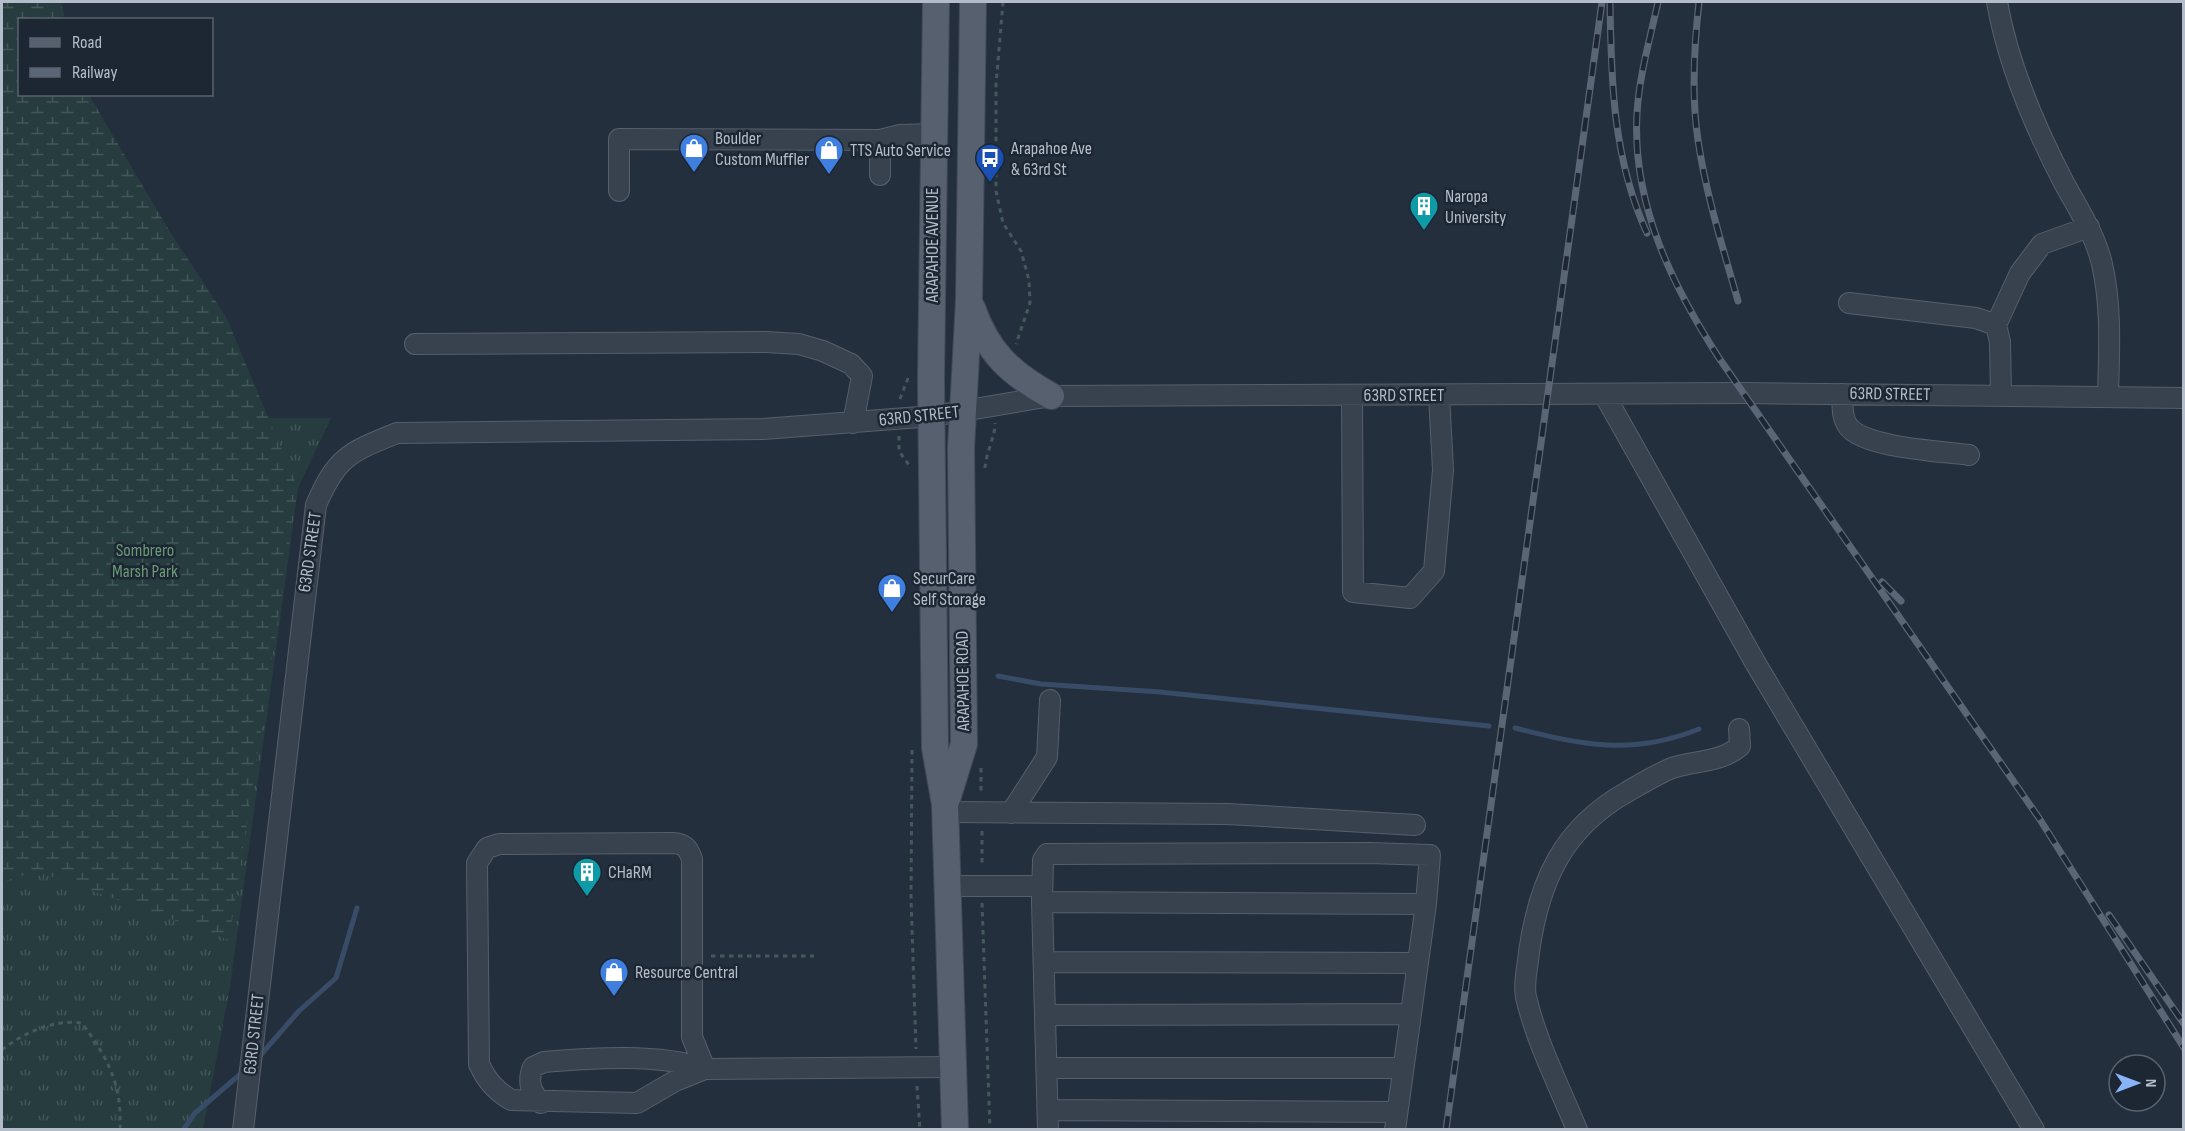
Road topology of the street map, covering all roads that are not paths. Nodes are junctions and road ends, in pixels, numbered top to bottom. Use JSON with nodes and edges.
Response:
{"nodes":[{"id":1,"x":936,"y":2,"type":"edge"},
{"id":2,"x":973,"y":2,"type":"edge"},
{"id":3,"x":1997,"y":2,"type":"edge"},
{"id":4,"x":933,"y":134,"type":"junction"},
{"id":5,"x":880,"y":140,"type":"junction"},
{"id":6,"x":880,"y":175,"type":"dead end"},
{"id":7,"x":619,"y":191,"type":"dead end"},
{"id":8,"x":2089,"y":227,"type":"junction"},
{"id":9,"x":969,"y":300,"type":"junction"},
{"id":10,"x":1849,"y":303,"type":"dead end"},
{"id":11,"x":1996,"y":325,"type":"junction"},
{"id":12,"x":415,"y":344,"type":"dead end"},
{"id":13,"x":1604,"y":394,"type":"junction"},
{"id":14,"x":1842,"y":394,"type":"junction"},
{"id":15,"x":1439,"y":395,"type":"junction"},
{"id":16,"x":2001,"y":395,"type":"junction"},
{"id":17,"x":1051,"y":396,"type":"junction"},
{"id":18,"x":1352,"y":396,"type":"junction"},
{"id":19,"x":2108,"y":396,"type":"junction"},
{"id":20,"x":2184,"y":398,"type":"edge"},
{"id":21,"x":963,"y":412,"type":"junction"},
{"id":22,"x":933,"y":416,"type":"junction"},
{"id":23,"x":853,"y":423,"type":"junction"},
{"id":24,"x":1969,"y":454,"type":"dead end"},
{"id":25,"x":1050,"y":700,"type":"dead end"},
{"id":26,"x":1739,"y":729,"type":"dead end"},
{"id":27,"x":945,"y":808,"type":"junction"},
{"id":28,"x":1011,"y":813,"type":"junction"},
{"id":29,"x":1415,"y":825,"type":"dead end"},
{"id":30,"x":947,"y":886,"type":"junction"},
{"id":31,"x":1042,"y":894,"type":"junction"},
{"id":32,"x":1426,"y":904,"type":"junction"},
{"id":33,"x":1045,"y":962,"type":"junction"},
{"id":34,"x":1418,"y":963,"type":"junction"},
{"id":35,"x":1411,"y":1014,"type":"junction"},
{"id":36,"x":1046,"y":1015,"type":"junction"},
{"id":37,"x":952,"y":1067,"type":"junction"},
{"id":38,"x":705,"y":1068,"type":"junction"},
{"id":39,"x":1047,"y":1068,"type":"junction"},
{"id":40,"x":1402,"y":1068,"type":"junction"},
{"id":41,"x":542,"y":1102,"type":"junction"},
{"id":42,"x":1048,"y":1120,"type":"edge"},
{"id":43,"x":1395,"y":1121,"type":"edge"},
{"id":44,"x":243,"y":1130,"type":"edge"},
{"id":45,"x":955,"y":1130,"type":"edge"},
{"id":46,"x":1576,"y":1130,"type":"edge"},
{"id":47,"x":2034,"y":1130,"type":"edge"}],
"edges":[{"from":1,"to":4,"type":"main road","name":"ARAPAHOE AVENUE"},
{"from":2,"to":9,"type":"main road","name":"ARAPAHOE AVENUE"},
{"from":3,"to":8,"type":"street"},
{"from":4,"to":5,"type":"street"},
{"from":4,"to":22,"type":"main road","name":"ARAPAHOE AVENUE"},
{"from":5,"to":6,"type":"street"},
{"from":5,"to":7,"type":"street"},
{"from":8,"to":11,"type":"street"},
{"from":8,"to":19,"type":"street"},
{"from":9,"to":17,"type":"main road"},
{"from":9,"to":21,"type":"main road","name":"ARAPAHOE AVENUE"},
{"from":10,"to":11,"type":"street"},
{"from":11,"to":16,"type":"street"},
{"from":12,"to":23,"type":"street"},
{"from":13,"to":14,"type":"street","name":"63RD STREET"},
{"from":13,"to":15,"type":"street","name":"63RD STREET"},
{"from":13,"to":47,"type":"street"},
{"from":14,"to":16,"type":"street","name":"63RD STREET"},
{"from":14,"to":24,"type":"street"},
{"from":15,"to":18,"type":"street","name":"63RD STREET"},
{"from":15,"to":18,"type":"street"},
{"from":16,"to":19,"type":"street","name":"63RD STREET"},
{"from":17,"to":18,"type":"street","name":"63RD STREET"},
{"from":17,"to":21,"type":"street","name":"63RD STREET"},
{"from":19,"to":20,"type":"street","name":"63RD STREET"},
{"from":21,"to":22,"type":"street","name":"63RD STREET"},
{"from":21,"to":27,"type":"main road","name":"ARAPAHOE ROAD"},
{"from":22,"to":23,"type":"street","name":"63RD STREET"},
{"from":22,"to":27,"type":"main road","name":"ARAPAHOE ROAD"},
{"from":23,"to":44,"type":"street","name":"63RD STREET"},
{"from":25,"to":28,"type":"street"},
{"from":26,"to":46,"type":"street"},
{"from":27,"to":28,"type":"street"},
{"from":27,"to":30,"type":"main road","name":"ARAPAHOE ROAD"},
{"from":28,"to":29,"type":"street"},
{"from":30,"to":31,"type":"street"},
{"from":30,"to":37,"type":"main road","name":"ARAPAHOE ROAD"},
{"from":31,"to":32,"type":"street"},
{"from":31,"to":32,"type":"street"},
{"from":31,"to":33,"type":"street"},
{"from":32,"to":34,"type":"street"},
{"from":33,"to":34,"type":"street"},
{"from":33,"to":36,"type":"street"},
{"from":34,"to":35,"type":"street"},
{"from":35,"to":36,"type":"street"},
{"from":35,"to":40,"type":"street"},
{"from":36,"to":39,"type":"street"},
{"from":37,"to":38,"type":"street"},
{"from":37,"to":45,"type":"main road","name":"ARAPAHOE ROAD"},
{"from":38,"to":41,"type":"street"},
{"from":38,"to":41,"type":"street"},
{"from":38,"to":41,"type":"street"},
{"from":39,"to":40,"type":"street"},
{"from":39,"to":42,"type":"street"},
{"from":40,"to":43,"type":"street"},
{"from":42,"to":43,"type":"street"}]}
